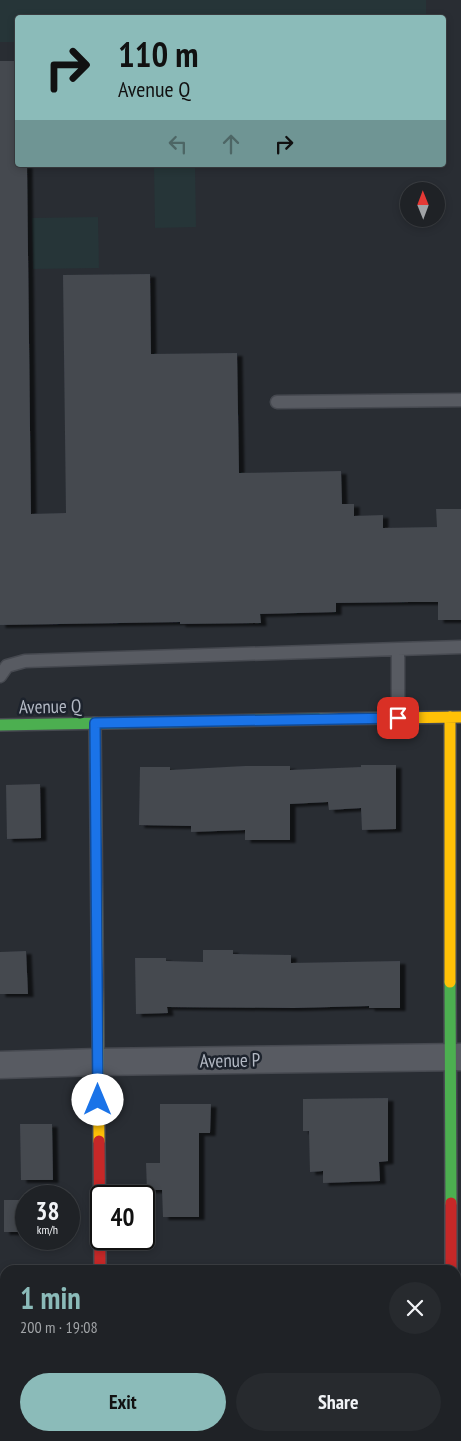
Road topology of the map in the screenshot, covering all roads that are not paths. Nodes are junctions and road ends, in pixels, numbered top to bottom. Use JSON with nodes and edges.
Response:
{"nodes":[{"id":1,"x":461,"y":400,"type":"edge"},
{"id":2,"x":277,"y":402,"type":"dead end"},
{"id":3,"x":461,"y":647,"type":"edge"},
{"id":4,"x":398,"y":649,"type":"junction"},
{"id":5,"x":0,"y":676,"type":"edge"},
{"id":6,"x":455,"y":717,"type":"edge"},
{"id":7,"x":398,"y":718,"type":"junction"},
{"id":8,"x":95,"y":723,"type":"junction"},
{"id":9,"x":0,"y":725,"type":"edge"},
{"id":10,"x":456,"y":1057,"type":"edge"},
{"id":11,"x":98,"y":1062,"type":"junction"},
{"id":12,"x":0,"y":1065,"type":"edge"},
{"id":13,"x":100,"y":1265,"type":"edge"},
{"id":14,"x":451,"y":1265,"type":"edge"}],
"edges":[{"from":1,"to":2,"type":"lane"},
{"from":3,"to":4,"type":"lane"},
{"from":4,"to":5,"type":"lane"},
{"from":4,"to":7,"type":"lane"},
{"from":6,"to":7,"type":"street","name":"Avenue Q"},
{"from":6,"to":10,"type":"street"},
{"from":7,"to":8,"type":"street","name":"Avenue Q"},
{"from":8,"to":9,"type":"street","name":"Avenue Q"},
{"from":8,"to":11,"type":"street"},
{"from":10,"to":11,"type":"street","name":"Avenue P"},
{"from":10,"to":14,"type":"street"},
{"from":11,"to":12,"type":"street","name":"Avenue P"},
{"from":11,"to":13,"type":"street"}]}
